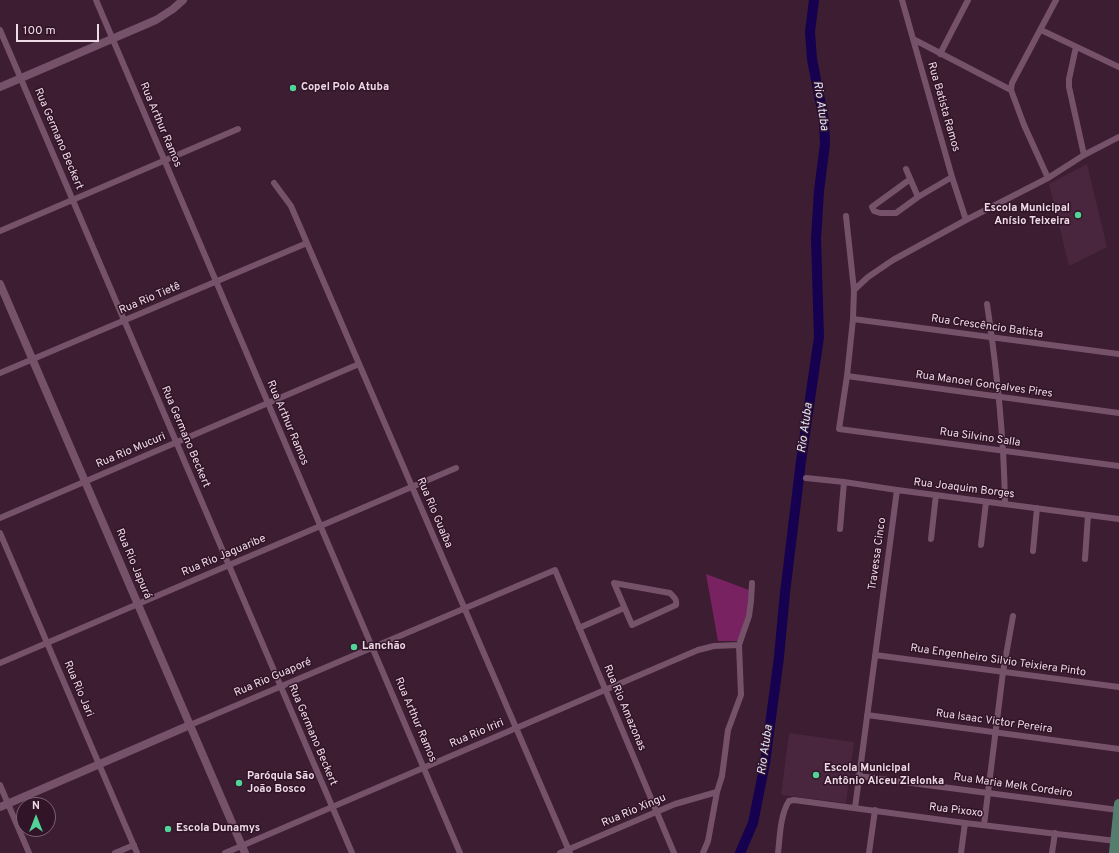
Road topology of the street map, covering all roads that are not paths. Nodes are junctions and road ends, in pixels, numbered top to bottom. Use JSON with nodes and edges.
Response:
{"nodes":[{"id":1,"x":96,"y":0,"type":"edge"},
{"id":2,"x":183,"y":0,"type":"edge"},
{"id":3,"x":902,"y":0,"type":"edge"},
{"id":4,"x":968,"y":0,"type":"edge"},
{"id":5,"x":1056,"y":0,"type":"edge"},
{"id":6,"x":0,"y":30,"type":"edge"},
{"id":7,"x":1040,"y":30,"type":"junction"},
{"id":8,"x":112,"y":39,"type":"junction"},
{"id":9,"x":913,"y":39,"type":"junction"},
{"id":10,"x":1076,"y":47,"type":"junction"},
{"id":11,"x":940,"y":54,"type":"junction"},
{"id":12,"x":1119,"y":67,"type":"edge"},
{"id":13,"x":21,"y":78,"type":"junction"},
{"id":14,"x":0,"y":87,"type":"edge"},
{"id":15,"x":1011,"y":90,"type":"junction"},
{"id":16,"x":238,"y":129,"type":"dead end"},
{"id":17,"x":1119,"y":137,"type":"edge"},
{"id":18,"x":1084,"y":155,"type":"junction"},
{"id":19,"x":164,"y":161,"type":"junction"},
{"id":20,"x":906,"y":169,"type":"dead end"},
{"id":21,"x":952,"y":177,"type":"junction"},
{"id":22,"x":1048,"y":178,"type":"junction"},
{"id":23,"x":909,"y":180,"type":"junction"},
{"id":24,"x":274,"y":183,"type":"dead end"},
{"id":25,"x":918,"y":197,"type":"junction"},
{"id":26,"x":73,"y":200,"type":"junction"},
{"id":27,"x":846,"y":216,"type":"dead end"},
{"id":28,"x":966,"y":220,"type":"junction"},
{"id":29,"x":0,"y":231,"type":"edge"},
{"id":30,"x":307,"y":243,"type":"junction"},
{"id":31,"x":216,"y":282,"type":"junction"},
{"id":32,"x":0,"y":284,"type":"edge"},
{"id":33,"x":854,"y":290,"type":"junction"},
{"id":34,"x":987,"y":304,"type":"dead end"},
{"id":35,"x":853,"y":319,"type":"junction"},
{"id":36,"x":124,"y":321,"type":"junction"},
{"id":37,"x":992,"y":338,"type":"junction"},
{"id":38,"x":1119,"y":354,"type":"edge"},
{"id":39,"x":32,"y":359,"type":"junction"},
{"id":40,"x":359,"y":364,"type":"junction"},
{"id":41,"x":0,"y":373,"type":"edge"},
{"id":42,"x":847,"y":376,"type":"junction"},
{"id":43,"x":1000,"y":397,"type":"junction"},
{"id":44,"x":268,"y":403,"type":"junction"},
{"id":45,"x":1119,"y":413,"type":"edge"},
{"id":46,"x":176,"y":443,"type":"junction"},
{"id":47,"x":1004,"y":452,"type":"junction"},
{"id":48,"x":1119,"y":466,"type":"edge"},
{"id":49,"x":456,"y":468,"type":"dead end"},
{"id":50,"x":806,"y":478,"type":"dead end"},
{"id":51,"x":85,"y":482,"type":"junction"},
{"id":52,"x":844,"y":482,"type":"junction"},
{"id":53,"x":412,"y":487,"type":"junction"},
{"id":54,"x":897,"y":490,"type":"junction"},
{"id":55,"x":936,"y":495,"type":"junction"},
{"id":56,"x":986,"y":502,"type":"junction"},
{"id":57,"x":1005,"y":504,"type":"junction"},
{"id":58,"x":1037,"y":508,"type":"junction"},
{"id":59,"x":1088,"y":515,"type":"junction"},
{"id":60,"x":0,"y":518,"type":"edge"},
{"id":61,"x":1119,"y":519,"type":"edge"},
{"id":62,"x":321,"y":526,"type":"junction"},
{"id":63,"x":840,"y":529,"type":"dead end"},
{"id":64,"x":0,"y":533,"type":"edge"},
{"id":65,"x":931,"y":539,"type":"dead end"},
{"id":66,"x":981,"y":545,"type":"dead end"},
{"id":67,"x":1032,"y":551,"type":"dead end"},
{"id":68,"x":1085,"y":559,"type":"dead end"},
{"id":69,"x":229,"y":565,"type":"junction"},
{"id":70,"x":555,"y":570,"type":"joint"},
{"id":71,"x":752,"y":583,"type":"dead end"},
{"id":72,"x":138,"y":604,"type":"junction"},
{"id":73,"x":464,"y":608,"type":"junction"},
{"id":74,"x":624,"y":608,"type":"junction"},
{"id":75,"x":1013,"y":616,"type":"dead end"},
{"id":76,"x":580,"y":628,"type":"junction"},
{"id":77,"x":47,"y":643,"type":"junction"},
{"id":78,"x":739,"y":645,"type":"junction"},
{"id":79,"x":373,"y":648,"type":"junction"},
{"id":80,"x":875,"y":655,"type":"junction"},
{"id":81,"x":0,"y":663,"type":"edge"},
{"id":82,"x":1004,"y":672,"type":"junction"},
{"id":83,"x":281,"y":687,"type":"junction"},
{"id":84,"x":1119,"y":687,"type":"edge"},
{"id":85,"x":606,"y":690,"type":"junction"},
{"id":86,"x":867,"y":715,"type":"junction"},
{"id":87,"x":190,"y":726,"type":"junction"},
{"id":88,"x":516,"y":728,"type":"junction"},
{"id":89,"x":996,"y":732,"type":"junction"},
{"id":90,"x":1119,"y":749,"type":"edge"},
{"id":91,"x":99,"y":764,"type":"junction"},
{"id":92,"x":424,"y":768,"type":"junction"},
{"id":93,"x":858,"y":776,"type":"junction"},
{"id":94,"x":0,"y":785,"type":"edge"},
{"id":95,"x":717,"y":792,"type":"junction"},
{"id":96,"x":987,"y":793,"type":"junction"},
{"id":97,"x":4,"y":805,"type":"edge"},
{"id":98,"x":332,"y":807,"type":"junction"},
{"id":99,"x":1119,"y":807,"type":"edge"},
{"id":100,"x":854,"y":808,"type":"junction"},
{"id":101,"x":874,"y":810,"type":"junction"},
{"id":102,"x":657,"y":812,"type":"junction"},
{"id":103,"x":965,"y":823,"type":"junction"},
{"id":104,"x":984,"y":825,"type":"junction"},
{"id":105,"x":1055,"y":833,"type":"junction"},
{"id":106,"x":1116,"y":840,"type":"junction"},
{"id":107,"x":134,"y":845,"type":"junction"},
{"id":108,"x":244,"y":849,"type":"edge"},
{"id":109,"x":569,"y":851,"type":"edge"},
{"id":110,"x":29,"y":853,"type":"edge"},
{"id":111,"x":115,"y":853,"type":"edge"},
{"id":112,"x":137,"y":853,"type":"edge"},
{"id":113,"x":225,"y":853,"type":"edge"},
{"id":114,"x":352,"y":853,"type":"edge"},
{"id":115,"x":460,"y":853,"type":"edge"},
{"id":116,"x":560,"y":853,"type":"edge"},
{"id":117,"x":674,"y":853,"type":"edge"},
{"id":118,"x":703,"y":853,"type":"edge"},
{"id":119,"x":778,"y":853,"type":"edge"},
{"id":120,"x":869,"y":853,"type":"edge"},
{"id":121,"x":961,"y":853,"type":"edge"},
{"id":122,"x":1052,"y":853,"type":"edge"},
{"id":123,"x":1114,"y":853,"type":"edge"}],
"edges":[{"from":1,"to":8,"type":"street","name":"Rua Arthur Ramos"},
{"from":2,"to":8,"type":"street"},
{"from":3,"to":9,"type":"street","name":"Rua Batista Ramos"},
{"from":4,"to":11,"type":"street"},
{"from":5,"to":7,"type":"street"},
{"from":6,"to":13,"type":"street","name":"Rua Germano Beckert"},
{"from":7,"to":10,"type":"street"},
{"from":7,"to":15,"type":"street"},
{"from":8,"to":13,"type":"street"},
{"from":8,"to":19,"type":"street","name":"Rua Arthur Ramos"},
{"from":9,"to":11,"type":"street"},
{"from":9,"to":21,"type":"street","name":"Rua Batista Ramos"},
{"from":10,"to":12,"type":"street"},
{"from":10,"to":18,"type":"street"},
{"from":11,"to":15,"type":"street"},
{"from":13,"to":14,"type":"street"},
{"from":13,"to":26,"type":"street","name":"Rua Germano Beckert"},
{"from":15,"to":22,"type":"street"},
{"from":16,"to":19,"type":"street"},
{"from":17,"to":18,"type":"street"},
{"from":18,"to":22,"type":"street"},
{"from":19,"to":26,"type":"street"},
{"from":19,"to":31,"type":"street","name":"Rua Arthur Ramos"},
{"from":20,"to":23,"type":"street"},
{"from":21,"to":25,"type":"street"},
{"from":21,"to":28,"type":"street","name":"Rua Batista Ramos"},
{"from":22,"to":28,"type":"street"},
{"from":23,"to":25,"type":"street"},
{"from":23,"to":25,"type":"street"},
{"from":24,"to":30,"type":"street","name":"Rua Rio Guaíba"},
{"from":26,"to":29,"type":"street"},
{"from":26,"to":36,"type":"street","name":"Rua Germano Beckert"},
{"from":27,"to":33,"type":"street"},
{"from":28,"to":33,"type":"street"},
{"from":30,"to":31,"type":"street","name":"Rua Rio Tietê"},
{"from":30,"to":40,"type":"street","name":"Rua Rio Guaíba"},
{"from":31,"to":36,"type":"street","name":"Rua Rio Tietê"},
{"from":31,"to":44,"type":"street","name":"Rua Arthur Ramos"},
{"from":32,"to":39,"type":"street","name":"Rua Rio Japurá"},
{"from":33,"to":35,"type":"street"},
{"from":34,"to":37,"type":"street"},
{"from":35,"to":37,"type":"street","name":"Rua Crescêncio Batista"},
{"from":35,"to":42,"type":"street"},
{"from":36,"to":39,"type":"street","name":"Rua Rio Tietê"},
{"from":36,"to":46,"type":"street","name":"Rua Germano Beckert"},
{"from":37,"to":38,"type":"street","name":"Rua Crescêncio Batista"},
{"from":37,"to":43,"type":"street"},
{"from":39,"to":41,"type":"street","name":"Rua Rio Tietê"},
{"from":39,"to":51,"type":"street","name":"Rua Rio Japurá"},
{"from":40,"to":44,"type":"street","name":"Rua Rio Mucuri"},
{"from":40,"to":53,"type":"street","name":"Rua Rio Guaíba"},
{"from":42,"to":43,"type":"street","name":"Rua Manoel Gonçalves Pires"},
{"from":42,"to":47,"type":"street","name":"Rua Silvino Salla"},
{"from":43,"to":45,"type":"street","name":"Rua Manoel Gonçalves Pires"},
{"from":43,"to":47,"type":"street"},
{"from":44,"to":46,"type":"street","name":"Rua Rio Mucuri"},
{"from":44,"to":62,"type":"street","name":"Rua Arthur Ramos"},
{"from":46,"to":51,"type":"street","name":"Rua Rio Mucuri"},
{"from":46,"to":69,"type":"street","name":"Rua Germano Beckert"},
{"from":47,"to":48,"type":"street","name":"Rua Silvino Salla"},
{"from":47,"to":57,"type":"street"},
{"from":49,"to":53,"type":"street","name":"Rua Rio Jaguaribe"},
{"from":50,"to":52,"type":"street","name":"Rua Joaquim Borges"},
{"from":51,"to":60,"type":"street","name":"Rua Rio Mucuri"},
{"from":51,"to":72,"type":"street","name":"Rua Rio Japurá"},
{"from":52,"to":54,"type":"street","name":"Rua Joaquim Borges"},
{"from":52,"to":63,"type":"street"},
{"from":53,"to":62,"type":"street","name":"Rua Rio Jaguaribe"},
{"from":53,"to":73,"type":"street","name":"Rua Rio Guaíba"},
{"from":54,"to":55,"type":"street","name":"Rua Joaquim Borges"},
{"from":54,"to":80,"type":"street","name":"Travessa Cinco"},
{"from":55,"to":56,"type":"street","name":"Rua Joaquim Borges"},
{"from":55,"to":65,"type":"street"},
{"from":56,"to":57,"type":"street","name":"Rua Joaquim Borges"},
{"from":56,"to":66,"type":"street"},
{"from":57,"to":58,"type":"street","name":"Rua Joaquim Borges"},
{"from":58,"to":59,"type":"street","name":"Rua Joaquim Borges"},
{"from":58,"to":67,"type":"street"},
{"from":59,"to":61,"type":"street","name":"Rua Joaquim Borges"},
{"from":59,"to":68,"type":"street"},
{"from":62,"to":69,"type":"street","name":"Rua Rio Jaguaribe"},
{"from":62,"to":79,"type":"street","name":"Rua Arthur Ramos"},
{"from":64,"to":77,"type":"street","name":"Rua Rio Jari"},
{"from":69,"to":72,"type":"street","name":"Rua Rio Jaguaribe"},
{"from":69,"to":83,"type":"street","name":"Rua Germano Beckert"},
{"from":70,"to":73,"type":"street","name":"Rua Rio Guaporé"},
{"from":70,"to":76,"type":"street","name":"Rua Rio Amazonas"},
{"from":71,"to":78,"type":"street"},
{"from":72,"to":77,"type":"street","name":"Rua Rio Jaguaribe"},
{"from":72,"to":87,"type":"street","name":"Rua Rio Japurá"},
{"from":73,"to":79,"type":"street","name":"Rua Rio Guaporé"},
{"from":73,"to":88,"type":"street","name":"Rua Rio Guaíba"},
{"from":74,"to":74,"type":"street"},
{"from":74,"to":76,"type":"street"},
{"from":75,"to":82,"type":"street"},
{"from":76,"to":85,"type":"street","name":"Rua Rio Amazonas"},
{"from":77,"to":81,"type":"street","name":"Rua Rio Jaguaribe"},
{"from":77,"to":91,"type":"street","name":"Rua Rio Jari"},
{"from":78,"to":85,"type":"street","name":"Rua Rio Iriri"},
{"from":78,"to":95,"type":"street"},
{"from":79,"to":83,"type":"street","name":"Rua Rio Guaporé"},
{"from":79,"to":92,"type":"street","name":"Rua Arthur Ramos"},
{"from":80,"to":82,"type":"street","name":"Rua Engenheiro Silvio Teixiera Pinto"},
{"from":80,"to":86,"type":"street","name":"Travessa Cinco"},
{"from":82,"to":84,"type":"street","name":"Rua Engenheiro Silvio Teixiera Pinto"},
{"from":82,"to":89,"type":"street"},
{"from":83,"to":87,"type":"street","name":"Rua Rio Guaporé"},
{"from":83,"to":98,"type":"street","name":"Rua Germano Beckert"},
{"from":85,"to":88,"type":"street","name":"Rua Rio Iriri"},
{"from":85,"to":102,"type":"street","name":"Rua Rio Amazonas"},
{"from":86,"to":89,"type":"street","name":"Rua Isaac Victor Pereira"},
{"from":86,"to":93,"type":"street","name":"Travessa Cinco"},
{"from":87,"to":91,"type":"street","name":"Rua Rio Guaporé"},
{"from":87,"to":108,"type":"street","name":"Rua Rio Japurá"},
{"from":88,"to":92,"type":"street","name":"Rua Rio Iriri"},
{"from":88,"to":109,"type":"street","name":"Rua Rio Guaíba"},
{"from":89,"to":90,"type":"street","name":"Rua Isaac Victor Pereira"},
{"from":89,"to":96,"type":"street"},
{"from":91,"to":97,"type":"street","name":"Rua Rio Guaporé"},
{"from":91,"to":107,"type":"street","name":"Rua Rio Jari"},
{"from":92,"to":98,"type":"street","name":"Rua Rio Iriri"},
{"from":92,"to":115,"type":"street","name":"Rua Arthur Ramos"},
{"from":93,"to":96,"type":"street","name":"Rua Maria Melk Cordeiro"},
{"from":93,"to":100,"type":"street","name":"Travessa Cinco"},
{"from":94,"to":97,"type":"street"},
{"from":95,"to":102,"type":"street","name":"Rua Rio Xingu"},
{"from":95,"to":118,"type":"street"},
{"from":96,"to":99,"type":"street","name":"Rua Maria Melk Cordeiro"},
{"from":96,"to":104,"type":"street"},
{"from":97,"to":110,"type":"street"},
{"from":98,"to":108,"type":"street","name":"Rua Rio Iriri"},
{"from":98,"to":114,"type":"street","name":"Rua Germano Beckert"},
{"from":99,"to":106,"type":"main road"},
{"from":100,"to":101,"type":"street","name":"Rua Pixoxo"},
{"from":100,"to":119,"type":"street","name":"Rua Pixoxo"},
{"from":101,"to":103,"type":"street","name":"Rua Pixoxo"},
{"from":101,"to":120,"type":"street"},
{"from":102,"to":109,"type":"street","name":"Rua Rio Xingu"},
{"from":102,"to":117,"type":"street","name":"Rua Rio Amazonas"},
{"from":103,"to":104,"type":"street","name":"Rua Pixoxo"},
{"from":103,"to":121,"type":"street"},
{"from":104,"to":105,"type":"street","name":"Rua Pixoxo"},
{"from":105,"to":106,"type":"street","name":"Rua Pixoxo"},
{"from":105,"to":122,"type":"street"},
{"from":106,"to":123,"type":"main road"},
{"from":107,"to":111,"type":"street"},
{"from":107,"to":112,"type":"street","name":"Rua Rio Jari"},
{"from":108,"to":113,"type":"street","name":"Rua Rio Iriri"},
{"from":109,"to":116,"type":"street","name":"Rua Rio Xingu"}]}
